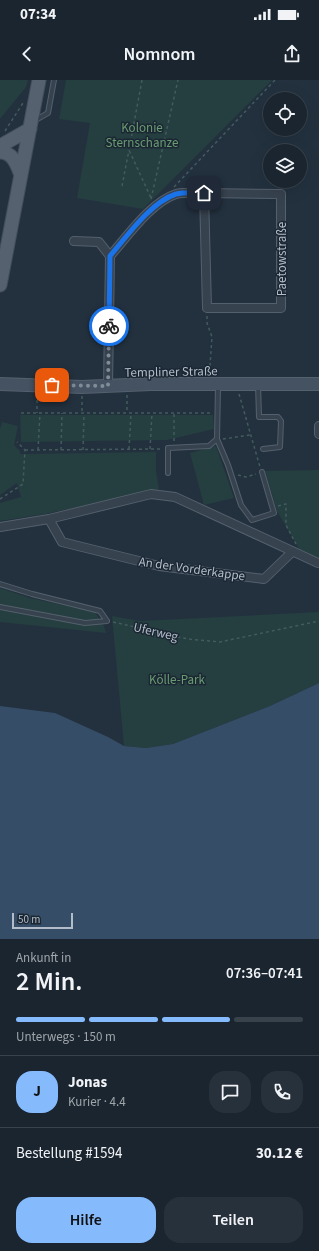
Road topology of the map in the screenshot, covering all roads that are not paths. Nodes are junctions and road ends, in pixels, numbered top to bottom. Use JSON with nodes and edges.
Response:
{"nodes":[{"id":1,"x":39,"y":80,"type":"edge"},
{"id":2,"x":54,"y":80,"type":"edge"},
{"id":3,"x":30,"y":126,"type":"junction"},
{"id":4,"x":0,"y":146,"type":"edge"},
{"id":5,"x":0,"y":152,"type":"edge"},
{"id":6,"x":21,"y":174,"type":"junction"},
{"id":7,"x":204,"y":193,"type":"junction"},
{"id":8,"x":74,"y":241,"type":"dead end"},
{"id":9,"x":110,"y":256,"type":"junction"},
{"id":10,"x":0,"y":285,"type":"edge"},
{"id":11,"x":0,"y":384,"type":"edge"},
{"id":12,"x":218,"y":384,"type":"junction"},
{"id":13,"x":258,"y":384,"type":"junction"},
{"id":14,"x":319,"y":384,"type":"edge"},
{"id":15,"x":108,"y":386,"type":"junction"},
{"id":16,"x":319,"y":426,"type":"edge"},
{"id":17,"x":319,"y":434,"type":"edge"},
{"id":18,"x":217,"y":439,"type":"junction"},
{"id":19,"x":263,"y":449,"type":"dead end"},
{"id":20,"x":262,"y":472,"type":"road end"},
{"id":21,"x":168,"y":473,"type":"dead end"},
{"id":22,"x":49,"y":520,"type":"junction"},
{"id":23,"x":0,"y":527,"type":"edge"},
{"id":24,"x":292,"y":552,"type":"junction"},
{"id":25,"x":318,"y":562,"type":"dead end"},
{"id":26,"x":0,"y":584,"type":"edge"},
{"id":27,"x":0,"y":607,"type":"edge"}],
"edges":[{"from":1,"to":3,"type":"main road"},
{"from":2,"to":3,"type":"lane"},
{"from":3,"to":4,"type":"main road"},
{"from":3,"to":6,"type":"main road"},
{"from":5,"to":6,"type":"main road"},
{"from":6,"to":10,"type":"main road"},
{"from":7,"to":7,"type":"street","name":"Paetowstraße"},
{"from":7,"to":9,"type":"street","name":"Paetowstraße"},
{"from":8,"to":9,"type":"street"},
{"from":9,"to":15,"type":"street"},
{"from":11,"to":15,"type":"street","name":"Templiner Straße"},
{"from":12,"to":13,"type":"street","name":"Templiner Straße"},
{"from":12,"to":15,"type":"street","name":"Templiner Straße"},
{"from":12,"to":18,"type":"lane"},
{"from":13,"to":14,"type":"street","name":"Templiner Straße"},
{"from":13,"to":19,"type":"lane"},
{"from":16,"to":17,"type":"street"},
{"from":18,"to":20,"type":"lane"},
{"from":18,"to":21,"type":"lane"},
{"from":22,"to":23,"type":"street"},
{"from":22,"to":24,"type":"street"},
{"from":22,"to":24,"type":"street","name":"An der Vorderkappe"},
{"from":24,"to":25,"type":"street"},
{"from":26,"to":27,"type":"lane"}]}
